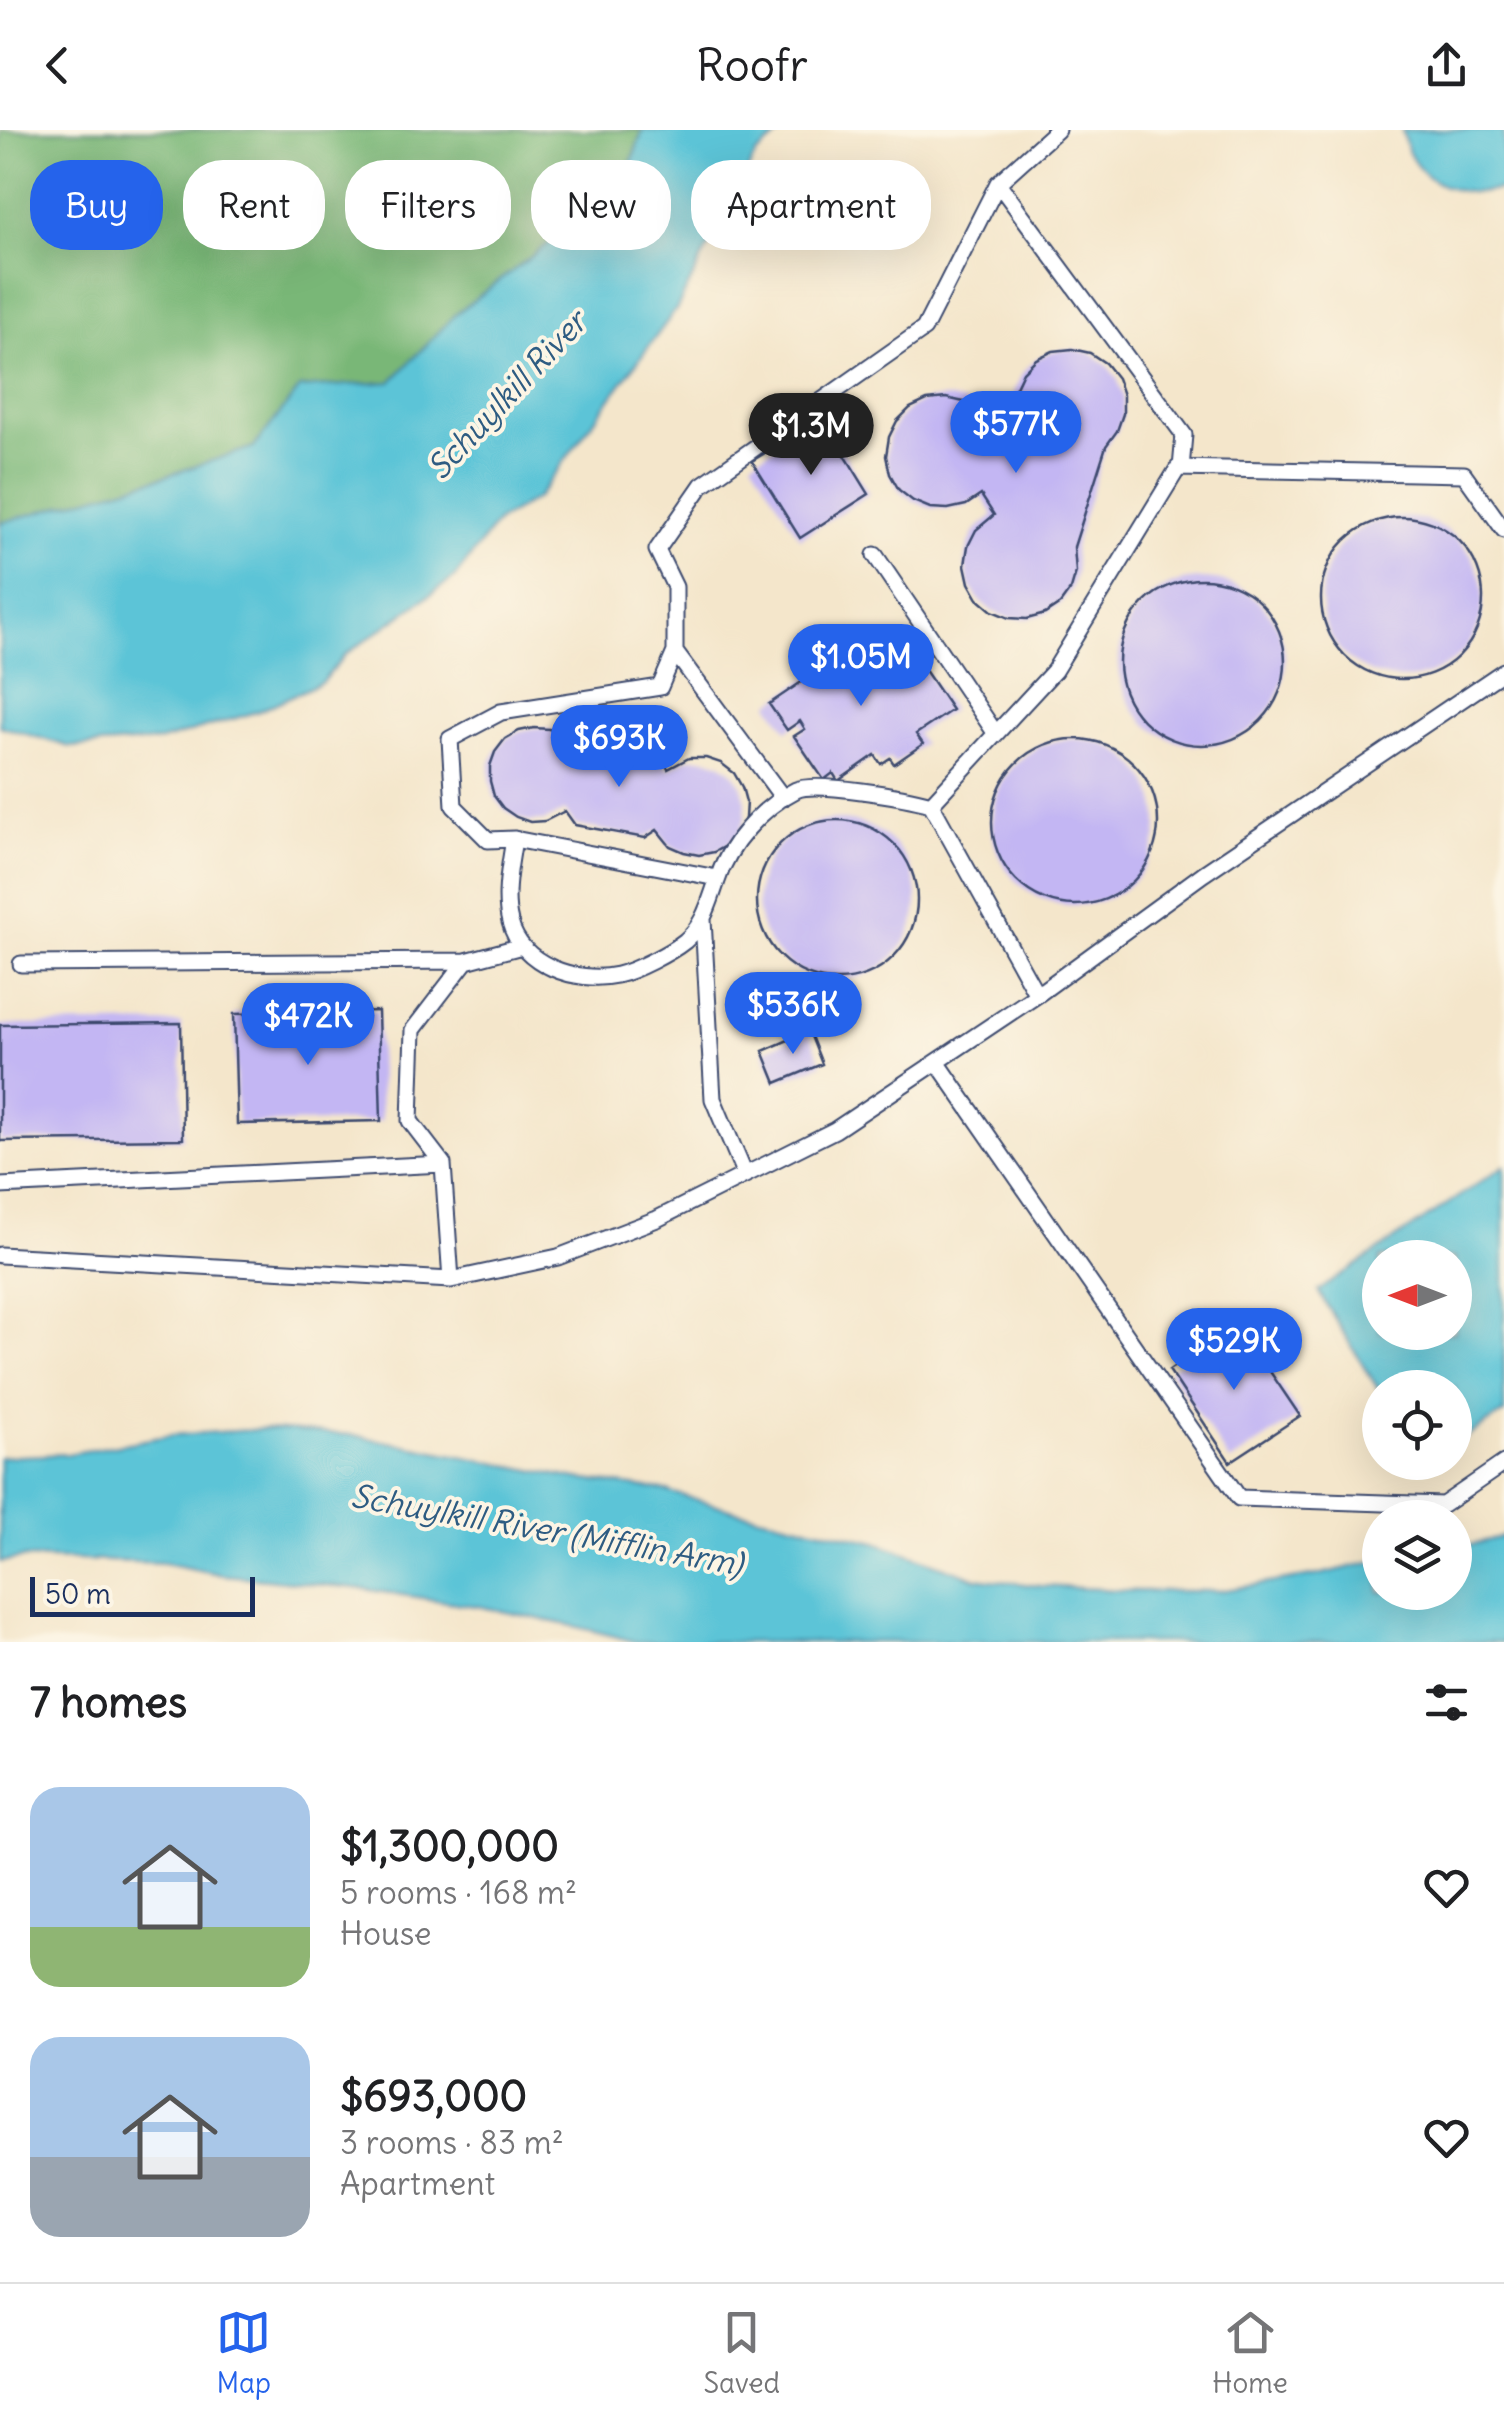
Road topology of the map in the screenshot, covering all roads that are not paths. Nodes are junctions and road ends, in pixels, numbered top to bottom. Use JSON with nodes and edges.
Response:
{"nodes":[{"id":1,"x":1058,"y":130,"type":"edge"},
{"id":2,"x":998,"y":183,"type":"junction"},
{"id":3,"x":1181,"y":468,"type":"junction"},
{"id":4,"x":1504,"y":530,"type":"edge"},
{"id":5,"x":875,"y":555,"type":"dead end"},
{"id":6,"x":675,"y":652,"type":"junction"},
{"id":7,"x":1504,"y":672,"type":"edge"},
{"id":8,"x":996,"y":734,"type":"junction"},
{"id":9,"x":783,"y":798,"type":"junction"},
{"id":10,"x":931,"y":804,"type":"junction"},
{"id":11,"x":514,"y":839,"type":"junction"},
{"id":12,"x":717,"y":878,"type":"junction"},
{"id":13,"x":703,"y":919,"type":"junction"},
{"id":14,"x":522,"y":946,"type":"junction"},
{"id":15,"x":466,"y":960,"type":"junction"},
{"id":16,"x":21,"y":964,"type":"dead end"},
{"id":17,"x":1037,"y":995,"type":"junction"},
{"id":18,"x":937,"y":1062,"type":"junction"},
{"id":19,"x":443,"y":1164,"type":"junction"},
{"id":20,"x":745,"y":1175,"type":"junction"},
{"id":21,"x":0,"y":1186,"type":"edge"},
{"id":22,"x":0,"y":1254,"type":"edge"},
{"id":23,"x":451,"y":1280,"type":"junction"},
{"id":24,"x":1504,"y":1462,"type":"edge"}],
"edges":[{"from":1,"to":2,"type":"lane"},
{"from":2,"to":3,"type":"lane"},
{"from":2,"to":6,"type":"lane"},
{"from":3,"to":4,"type":"lane"},
{"from":3,"to":8,"type":"lane"},
{"from":5,"to":8,"type":"lane"},
{"from":6,"to":9,"type":"lane"},
{"from":6,"to":11,"type":"lane"},
{"from":7,"to":17,"type":"lane"},
{"from":8,"to":10,"type":"lane"},
{"from":9,"to":10,"type":"lane"},
{"from":9,"to":12,"type":"lane"},
{"from":10,"to":17,"type":"lane"},
{"from":11,"to":12,"type":"lane"},
{"from":11,"to":14,"type":"lane"},
{"from":12,"to":13,"type":"lane"},
{"from":13,"to":14,"type":"lane"},
{"from":13,"to":20,"type":"lane"},
{"from":14,"to":15,"type":"lane"},
{"from":15,"to":16,"type":"lane"},
{"from":15,"to":19,"type":"lane"},
{"from":17,"to":18,"type":"lane"},
{"from":18,"to":20,"type":"lane"},
{"from":18,"to":24,"type":"lane"},
{"from":19,"to":21,"type":"lane"},
{"from":19,"to":23,"type":"lane"},
{"from":20,"to":23,"type":"lane"},
{"from":22,"to":23,"type":"lane"}]}
